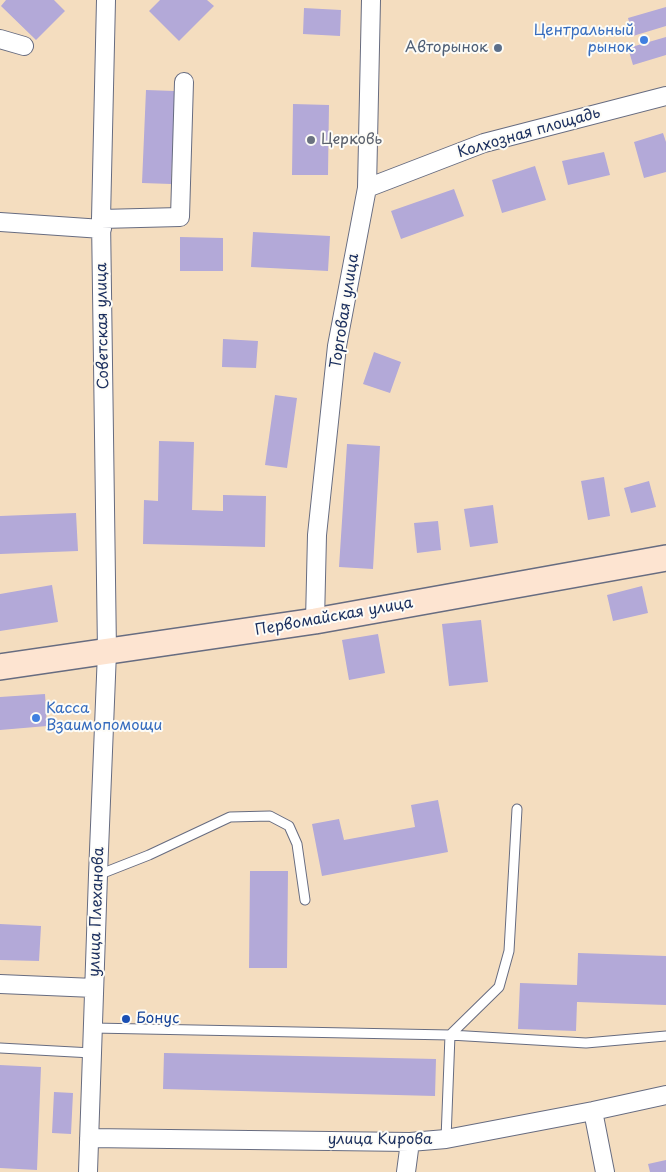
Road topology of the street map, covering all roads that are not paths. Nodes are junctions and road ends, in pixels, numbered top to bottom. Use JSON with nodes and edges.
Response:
{"nodes":[{"id":1,"x":106,"y":0,"type":"edge"},
{"id":2,"x":371,"y":0,"type":"edge"},
{"id":3,"x":0,"y":39,"type":"edge"},
{"id":4,"x":24,"y":46,"type":"dead end"},
{"id":5,"x":184,"y":82,"type":"dead end"},
{"id":6,"x":666,"y":96,"type":"edge"},
{"id":7,"x":367,"y":188,"type":"junction"},
{"id":8,"x":0,"y":222,"type":"edge"},
{"id":9,"x":102,"y":224,"type":"junction"},
{"id":10,"x":666,"y":558,"type":"edge"},
{"id":11,"x":315,"y":621,"type":"junction"},
{"id":12,"x":107,"y":652,"type":"junction"},
{"id":13,"x":0,"y":667,"type":"edge"},
{"id":14,"x":517,"y":809,"type":"dead end"},
{"id":15,"x":98,"y":875,"type":"junction"},
{"id":16,"x":305,"y":900,"type":"dead end"},
{"id":17,"x":0,"y":984,"type":"edge"},
{"id":18,"x":94,"y":988,"type":"junction"},
{"id":19,"x":93,"y":1028,"type":"junction"},
{"id":20,"x":450,"y":1035,"type":"junction"},
{"id":21,"x":666,"y":1036,"type":"edge"},
{"id":22,"x":0,"y":1048,"type":"edge"},
{"id":23,"x":92,"y":1053,"type":"junction"},
{"id":24,"x":666,"y":1095,"type":"edge"},
{"id":25,"x":593,"y":1111,"type":"junction"},
{"id":26,"x":89,"y":1138,"type":"junction"},
{"id":27,"x":446,"y":1139,"type":"junction"},
{"id":28,"x":410,"y":1142,"type":"junction"},
{"id":29,"x":88,"y":1172,"type":"edge"},
{"id":30,"x":406,"y":1172,"type":"edge"},
{"id":31,"x":605,"y":1172,"type":"edge"}],
"edges":[{"from":1,"to":9,"type":"street","name":"Советская улица"},
{"from":2,"to":7,"type":"street","name":"Торговая улица"},
{"from":3,"to":4,"type":"street"},
{"from":5,"to":9,"type":"street"},
{"from":6,"to":7,"type":"street","name":"Колхозная площадь"},
{"from":7,"to":11,"type":"street","name":"Торговая улица"},
{"from":8,"to":9,"type":"street"},
{"from":9,"to":12,"type":"street","name":"Советская улица"},
{"from":10,"to":11,"type":"main road","name":"Первомайская улица"},
{"from":11,"to":12,"type":"main road","name":"Первомайская улица"},
{"from":12,"to":13,"type":"main road","name":"Первомайская улица"},
{"from":12,"to":15,"type":"street","name":"улица Плеханова"},
{"from":14,"to":20,"type":"lane"},
{"from":15,"to":16,"type":"lane"},
{"from":15,"to":18,"type":"street","name":"улица Плеханова"},
{"from":17,"to":18,"type":"street"},
{"from":18,"to":19,"type":"street","name":"улица Плеханова"},
{"from":19,"to":20,"type":"lane"},
{"from":19,"to":23,"type":"street","name":"улица Плеханова"},
{"from":20,"to":21,"type":"lane"},
{"from":20,"to":27,"type":"lane"},
{"from":22,"to":23,"type":"lane"},
{"from":23,"to":26,"type":"street","name":"улица Плеханова"},
{"from":24,"to":25,"type":"street","name":"улица Кирова"},
{"from":25,"to":27,"type":"street","name":"улица Кирова"},
{"from":25,"to":31,"type":"street"},
{"from":26,"to":28,"type":"street","name":"улица Кирова"},
{"from":26,"to":29,"type":"street","name":"улица Плеханова"},
{"from":27,"to":28,"type":"street","name":"улица Кирова"},
{"from":28,"to":30,"type":"street"}]}
